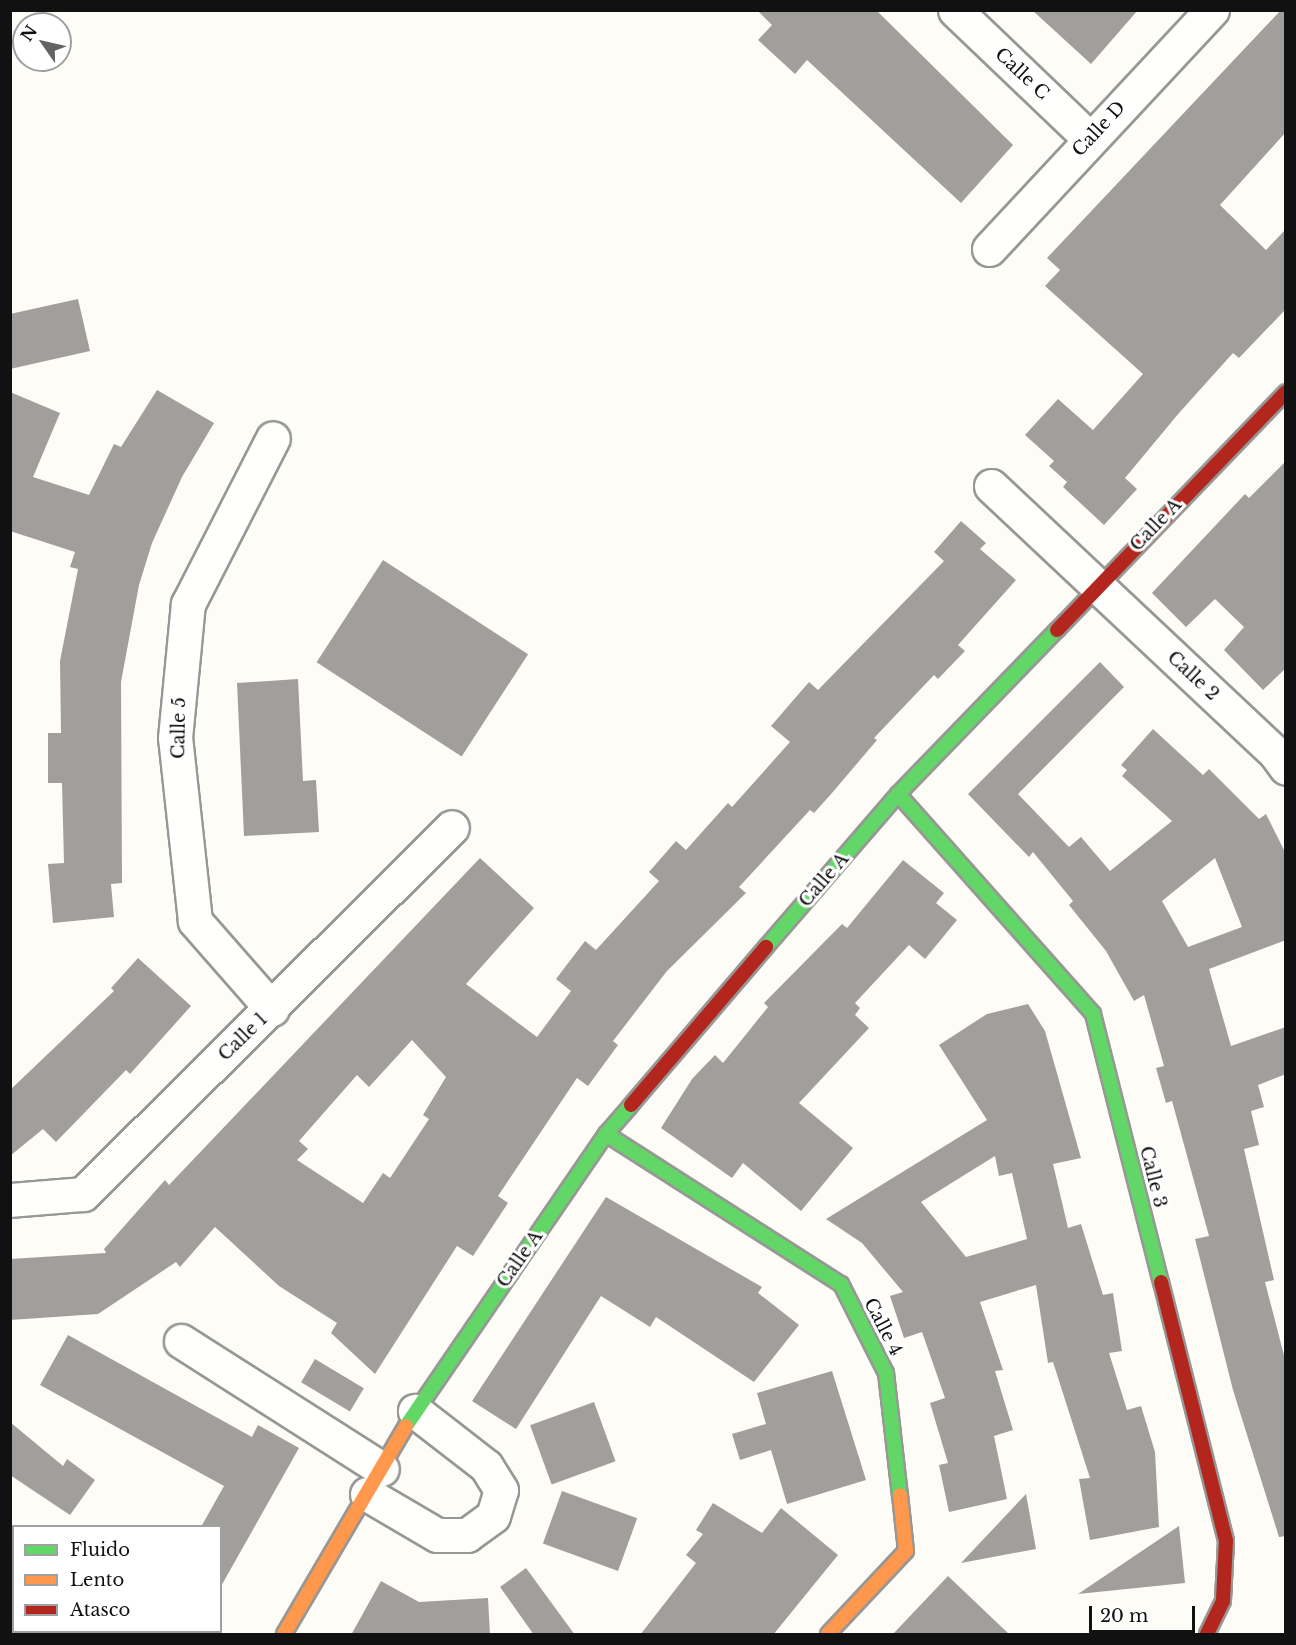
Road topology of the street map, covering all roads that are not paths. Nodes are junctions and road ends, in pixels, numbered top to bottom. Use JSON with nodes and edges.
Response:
{"nodes":[{"id":1,"x":955,"y":10,"type":"edge"},
{"id":2,"x":1212,"y":10,"type":"edge"},
{"id":3,"x":1089,"y":138,"type":"junction"},
{"id":4,"x":989,"y":249,"type":"dead end"},
{"id":5,"x":1286,"y":392,"type":"edge"},
{"id":6,"x":273,"y":438,"type":"dead end"},
{"id":7,"x":991,"y":486,"type":"dead end"},
{"id":8,"x":1097,"y":586,"type":"junction"},
{"id":9,"x":1286,"y":768,"type":"edge"},
{"id":10,"x":898,"y":794,"type":"junction"},
{"id":11,"x":452,"y":827,"type":"dead end"},
{"id":12,"x":272,"y":1009,"type":"junction"},
{"id":13,"x":606,"y":1134,"type":"junction"},
{"id":14,"x":10,"y":1200,"type":"edge"},
{"id":15,"x":181,"y":1341,"type":"dead end"},
{"id":16,"x":415,"y":1411,"type":"junction"},
{"id":17,"x":375,"y":1481,"type":"junction"},
{"id":18,"x":284,"y":1635,"type":"edge"},
{"id":19,"x":828,"y":1635,"type":"edge"},
{"id":20,"x":1207,"y":1635,"type":"edge"}],
"edges":[{"from":1,"to":3,"type":"street","name":"Calle C"},
{"from":2,"to":3,"type":"street","name":"Calle D"},
{"from":3,"to":4,"type":"street","name":"Calle D"},
{"from":5,"to":8,"type":"street","name":"Calle A"},
{"from":6,"to":12,"type":"street","name":"Calle 5"},
{"from":7,"to":8,"type":"street","name":"Calle 2"},
{"from":8,"to":9,"type":"street","name":"Calle 2"},
{"from":8,"to":10,"type":"street","name":"Calle A"},
{"from":10,"to":13,"type":"street","name":"Calle A"},
{"from":10,"to":20,"type":"street","name":"Calle 3"},
{"from":11,"to":12,"type":"street","name":"Calle 1"},
{"from":12,"to":14,"type":"street","name":"Calle 1"},
{"from":13,"to":16,"type":"street","name":"Calle A"},
{"from":13,"to":19,"type":"street","name":"Calle 4"},
{"from":15,"to":17,"type":"street"},
{"from":16,"to":17,"type":"street","name":"Calle A"},
{"from":16,"to":17,"type":"street"},
{"from":17,"to":18,"type":"street","name":"Calle A"}]}
